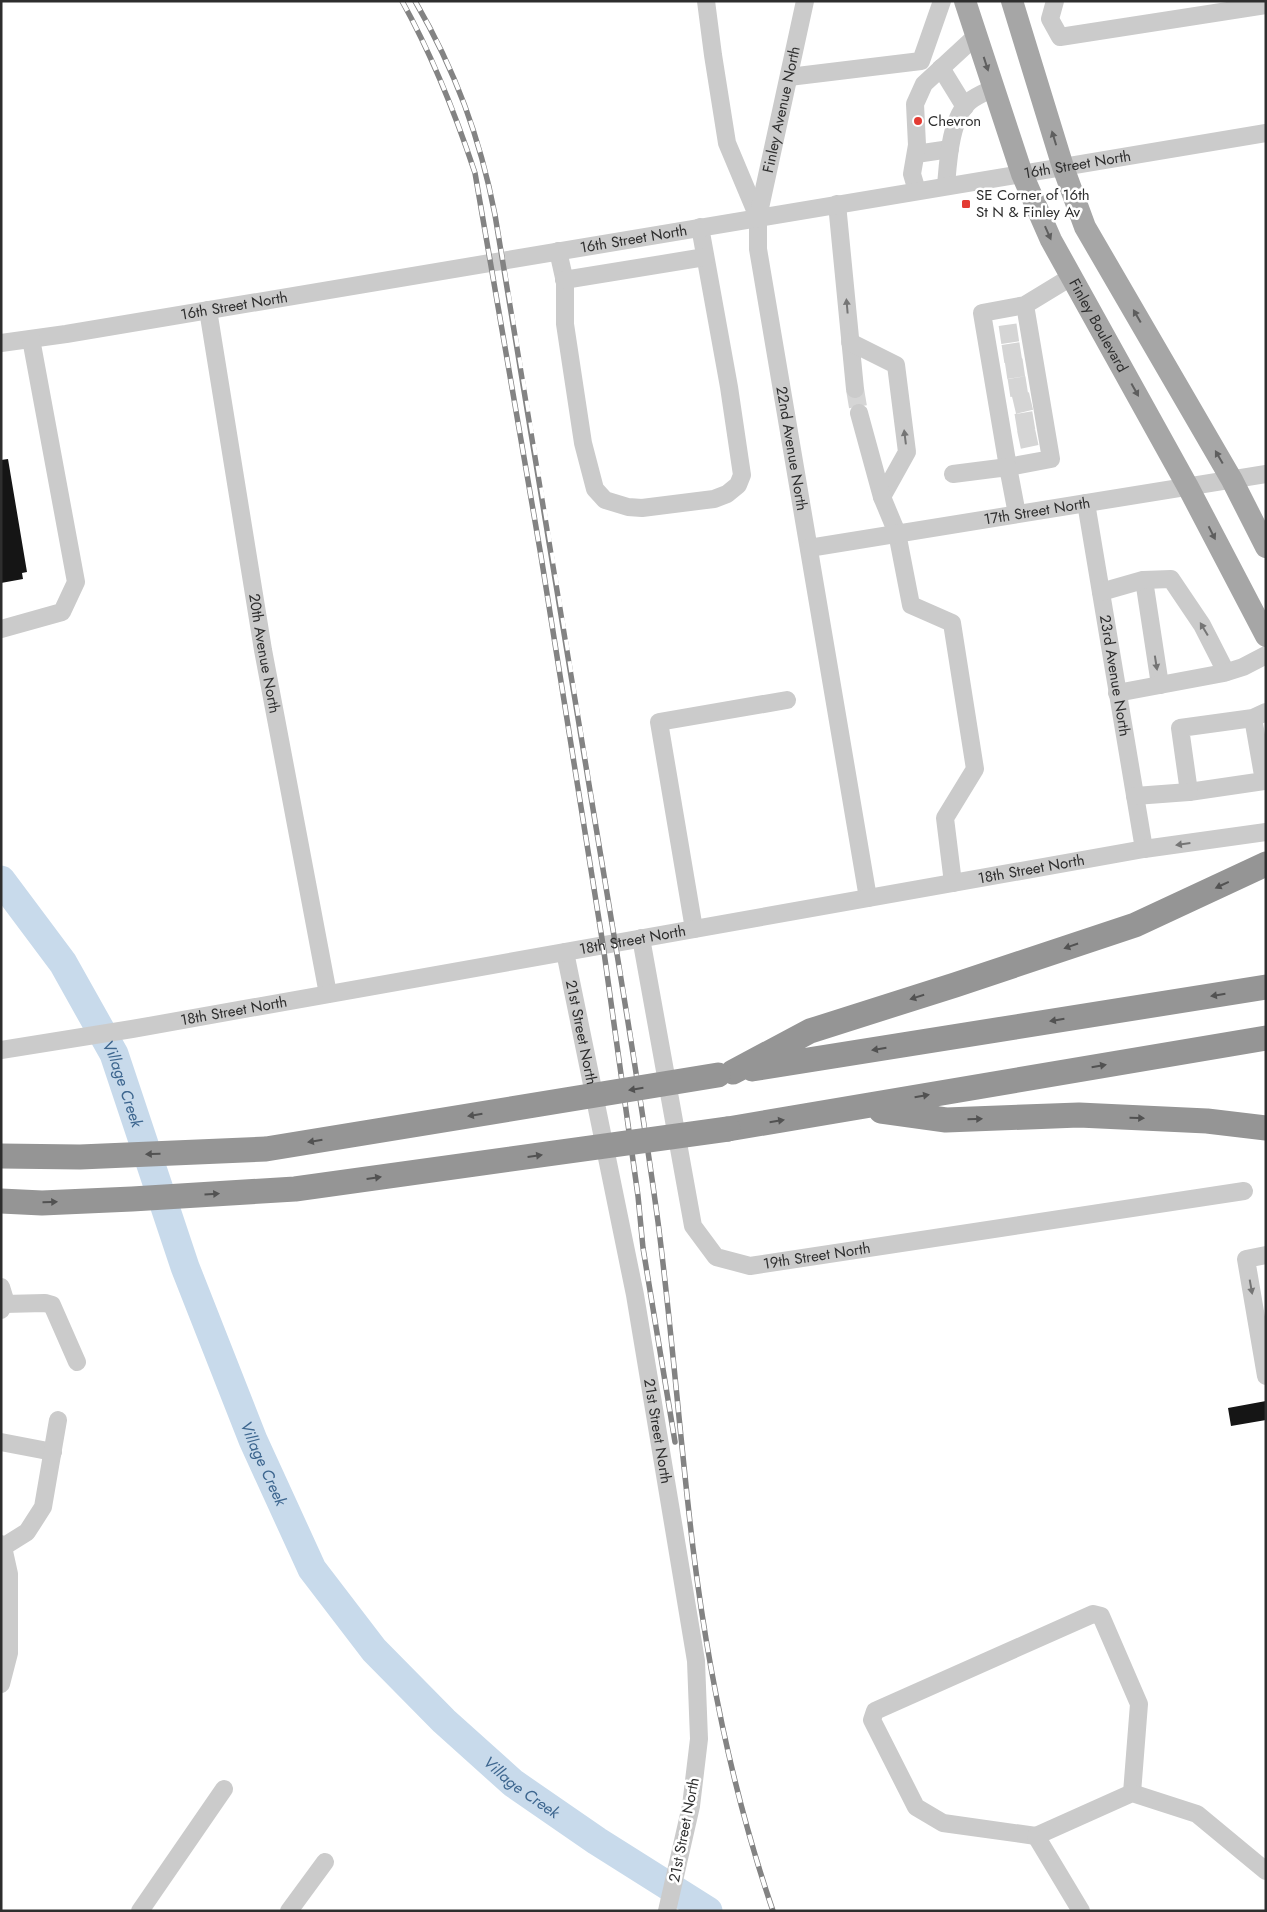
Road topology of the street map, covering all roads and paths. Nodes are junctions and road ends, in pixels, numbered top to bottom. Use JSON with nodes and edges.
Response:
{"nodes":[{"id":1,"x":706,"y":1,"type":"edge"},
{"id":2,"x":805,"y":1,"type":"edge"},
{"id":3,"x":942,"y":1,"type":"edge"},
{"id":4,"x":965,"y":1,"type":"edge"},
{"id":5,"x":1012,"y":1,"type":"edge"},
{"id":6,"x":1055,"y":1,"type":"edge"},
{"id":7,"x":1266,"y":5,"type":"edge"},
{"id":8,"x":1178,"y":10,"type":"edge"},
{"id":9,"x":976,"y":36,"type":"junction"},
{"id":10,"x":941,"y":68,"type":"junction"},
{"id":11,"x":790,"y":77,"type":"junction"},
{"id":12,"x":994,"y":88,"type":"junction"},
{"id":13,"x":965,"y":107,"type":"junction"},
{"id":14,"x":1266,"y":133,"type":"edge"},
{"id":15,"x":950,"y":149,"type":"junction"},
{"id":16,"x":916,"y":154,"type":"junction"},
{"id":17,"x":1062,"y":167,"type":"junction"},
{"id":18,"x":1022,"y":174,"type":"junction"},
{"id":19,"x":946,"y":186,"type":"junction"},
{"id":20,"x":917,"y":191,"type":"junction"},
{"id":21,"x":837,"y":204,"type":"junction"},
{"id":22,"x":758,"y":217,"type":"junction"},
{"id":23,"x":700,"y":227,"type":"junction"},
{"id":24,"x":558,"y":251,"type":"junction"},
{"id":25,"x":705,"y":258,"type":"junction"},
{"id":26,"x":1071,"y":277,"type":"junction"},
{"id":27,"x":564,"y":280,"type":"junction"},
{"id":28,"x":1024,"y":305,"type":"junction"},
{"id":29,"x":208,"y":310,"type":"junction"},
{"id":30,"x":31,"y":339,"type":"junction"},
{"id":31,"x":850,"y":342,"type":"junction"},
{"id":32,"x":1,"y":344,"type":"edge"},
{"id":33,"x":855,"y":389,"type":"tunnel mouth"},
{"id":34,"x":859,"y":413,"type":"tunnel mouth"},
{"id":35,"x":1008,"y":467,"type":"junction"},
{"id":36,"x":954,"y":474,"type":"dead end"},
{"id":37,"x":1266,"y":474,"type":"edge"},
{"id":38,"x":1232,"y":480,"type":"junction"},
{"id":39,"x":1188,"y":487,"type":"junction"},
{"id":40,"x":882,"y":496,"type":"junction"},
{"id":41,"x":1086,"y":503,"type":"junction"},
{"id":42,"x":1017,"y":514,"type":"junction"},
{"id":43,"x":897,"y":533,"type":"junction"},
{"id":44,"x":1266,"y":547,"type":"edge"},
{"id":45,"x":809,"y":548,"type":"junction"},
{"id":46,"x":1144,"y":580,"type":"junction"},
{"id":47,"x":1101,"y":592,"type":"junction"},
{"id":48,"x":1,"y":629,"type":"edge"},
{"id":49,"x":1266,"y":636,"type":"edge"},
{"id":50,"x":1266,"y":655,"type":"edge"},
{"id":51,"x":1226,"y":672,"type":"junction"},
{"id":52,"x":1160,"y":685,"type":"junction"},
{"id":53,"x":1117,"y":693,"type":"junction"},
{"id":54,"x":787,"y":700,"type":"dead end"},
{"id":55,"x":1259,"y":715,"type":"edge"},
{"id":56,"x":1189,"y":792,"type":"junction"},
{"id":57,"x":1135,"y":796,"type":"junction"},
{"id":58,"x":1266,"y":832,"type":"edge"},
{"id":59,"x":1144,"y":849,"type":"junction"},
{"id":60,"x":1266,"y":864,"type":"edge"},
{"id":61,"x":953,"y":883,"type":"junction"},
{"id":62,"x":868,"y":898,"type":"junction"},
{"id":63,"x":694,"y":929,"type":"junction"},
{"id":64,"x":642,"y":938,"type":"junction"},
{"id":65,"x":565,"y":952,"type":"junction"},
{"id":66,"x":1266,"y":987,"type":"edge"},
{"id":67,"x":328,"y":994,"type":"junction"},
{"id":68,"x":1266,"y":1038,"type":"edge"},
{"id":69,"x":1,"y":1050,"type":"edge"},
{"id":70,"x":726,"y":1074,"type":"junction"},
{"id":71,"x":857,"y":1108,"type":"junction"},
{"id":72,"x":1266,"y":1128,"type":"edge"},
{"id":73,"x":1,"y":1156,"type":"edge"},
{"id":74,"x":1244,"y":1191,"type":"dead end"},
{"id":75,"x":1,"y":1202,"type":"edge"},
{"id":76,"x":1266,"y":1255,"type":"edge"},
{"id":77,"x":1,"y":1287,"type":"edge"},
{"id":78,"x":2,"y":1307,"type":"edge"},
{"id":79,"x":78,"y":1362,"type":"dead end"},
{"id":80,"x":1266,"y":1376,"type":"edge"},
{"id":81,"x":58,"y":1420,"type":"dead end"},
{"id":82,"x":1,"y":1442,"type":"edge"},
{"id":83,"x":53,"y":1452,"type":"junction"},
{"id":84,"x":2,"y":1546,"type":"edge"},
{"id":85,"x":1,"y":1684,"type":"edge"},
{"id":86,"x":224,"y":1789,"type":"dead end"},
{"id":87,"x":1132,"y":1793,"type":"junction"},
{"id":88,"x":1036,"y":1836,"type":"junction"},
{"id":89,"x":325,"y":1862,"type":"dead end"},
{"id":90,"x":1266,"y":1870,"type":"edge"},
{"id":91,"x":140,"y":1911,"type":"edge"},
{"id":92,"x":289,"y":1911,"type":"edge"},
{"id":93,"x":667,"y":1911,"type":"edge"},
{"id":94,"x":1081,"y":1911,"type":"edge"}],
"edges":[{"from":1,"to":22,"type":"street","name":"22nd Avenue North"},
{"from":2,"to":11,"type":"street","name":"Finley Avenue North"},
{"from":3,"to":11,"type":"street"},
{"from":4,"to":9,"type":"main road","name":"Finley Boulevard"},
{"from":17,"to":5,"type":"main road","one_way":true},
{"from":6,"to":8,"type":"street"},
{"from":7,"to":8,"type":"street"},
{"from":9,"to":10,"type":"street"},
{"from":9,"to":12,"type":"main road","name":"Finley Boulevard","one_way":true},
{"from":10,"to":13,"type":"street"},
{"from":10,"to":16,"type":"street"},
{"from":11,"to":22,"type":"street","name":"Finley Avenue North"},
{"from":12,"to":13,"type":"street"},
{"from":12,"to":18,"type":"main road","name":"Finley Boulevard"},
{"from":13,"to":15,"type":"street"},
{"from":14,"to":17,"type":"street","name":"16th Street North"},
{"from":15,"to":16,"type":"street"},
{"from":15,"to":19,"type":"street"},
{"from":16,"to":20,"type":"street"},
{"from":17,"to":18,"type":"street","name":"16th Street North"},
{"from":38,"to":17,"type":"main road","one_way":true},
{"from":18,"to":19,"type":"street","name":"16th Street North"},
{"from":18,"to":26,"type":"main road","name":"Finley Boulevard","one_way":true},
{"from":19,"to":20,"type":"street","name":"16th Street North"},
{"from":20,"to":21,"type":"street","name":"16th Street North"},
{"from":21,"to":22,"type":"street","name":"16th Street North"},
{"from":31,"to":21,"type":"street","one_way":true},
{"from":22,"to":23,"type":"street","name":"16th Street North"},
{"from":22,"to":45,"type":"street","name":"22nd Avenue North"},
{"from":23,"to":24,"type":"street","name":"16th Street North"},
{"from":23,"to":25,"type":"street"},
{"from":24,"to":27,"type":"street"},
{"from":24,"to":29,"type":"street","name":"16th Street North"},
{"from":25,"to":27,"type":"street"},
{"from":25,"to":27,"type":"street"},
{"from":26,"to":28,"type":"street"},
{"from":26,"to":39,"type":"main road","name":"Finley Boulevard","one_way":true},
{"from":28,"to":35,"type":"street"},
{"from":28,"to":35,"type":"street"},
{"from":29,"to":30,"type":"street","name":"16th Street North"},
{"from":29,"to":67,"type":"street","name":"20th Avenue North"},
{"from":30,"to":32,"type":"street","name":"16th Street North"},
{"from":30,"to":48,"type":"street"},
{"from":31,"to":33,"type":"street"},
{"from":40,"to":31,"type":"street","one_way":true},
{"from":34,"to":40,"type":"street"},
{"from":35,"to":36,"type":"street"},
{"from":35,"to":42,"type":"street"},
{"from":37,"to":38,"type":"street","name":"17th Street North"},
{"from":38,"to":39,"type":"street","name":"17th Street North"},
{"from":38,"to":44,"type":"main road"},
{"from":39,"to":41,"type":"street","name":"17th Street North"},
{"from":39,"to":49,"type":"main road","name":"Finley Boulevard","one_way":true},
{"from":40,"to":43,"type":"street"},
{"from":41,"to":42,"type":"street","name":"17th Street North"},
{"from":41,"to":47,"type":"street","name":"23rd Avenue North"},
{"from":42,"to":43,"type":"street","name":"17th Street North"},
{"from":43,"to":45,"type":"street","name":"17th Street North"},
{"from":43,"to":61,"type":"street"},
{"from":45,"to":62,"type":"street","name":"22nd Avenue North"},
{"from":46,"to":47,"type":"street"},
{"from":51,"to":46,"type":"street","one_way":true},
{"from":46,"to":52,"type":"street","one_way":true},
{"from":47,"to":53,"type":"street","name":"23rd Avenue North"},
{"from":50,"to":51,"type":"street"},
{"from":51,"to":52,"type":"street"},
{"from":52,"to":53,"type":"street"},
{"from":53,"to":57,"type":"street","name":"23rd Avenue North"},
{"from":54,"to":63,"type":"street"},
{"from":55,"to":56,"type":"street"},
{"from":55,"to":56,"type":"street"},
{"from":56,"to":57,"type":"street"},
{"from":57,"to":59,"type":"street","name":"23rd Avenue North"},
{"from":58,"to":59,"type":"street","name":"18th Street North","one_way":true},
{"from":59,"to":61,"type":"street","name":"18th Street North"},
{"from":60,"to":70,"type":"highway","one_way":true},
{"from":61,"to":62,"type":"street","name":"18th Street North"},
{"from":62,"to":63,"type":"street","name":"18th Street North"},
{"from":63,"to":64,"type":"street","name":"18th Street North"},
{"from":64,"to":65,"type":"street","name":"18th Street North"},
{"from":64,"to":74,"type":"street","name":"19th Street North"},
{"from":65,"to":67,"type":"street","name":"18th Street North"},
{"from":65,"to":93,"type":"street","name":"21st Street North"},
{"from":66,"to":70,"type":"highway","one_way":true},
{"from":67,"to":69,"type":"street","name":"18th Street North"},
{"from":71,"to":68,"type":"highway","one_way":true},
{"from":70,"to":73,"type":"highway","one_way":true,"bridge":true},
{"from":71,"to":72,"type":"highway","one_way":true},
{"from":75,"to":71,"type":"highway","one_way":true,"bridge":true},
{"from":76,"to":80,"type":"street","one_way":true},
{"from":77,"to":78,"type":"street"},
{"from":78,"to":79,"type":"street"},
{"from":81,"to":83,"type":"street"},
{"from":82,"to":83,"type":"street"},
{"from":83,"to":84,"type":"street"},
{"from":84,"to":85,"type":"street"},
{"from":86,"to":91,"type":"street"},
{"from":87,"to":88,"type":"street"},
{"from":87,"to":88,"type":"street"},
{"from":87,"to":90,"type":"street"},
{"from":88,"to":94,"type":"street"},
{"from":89,"to":92,"type":"street"}]}
